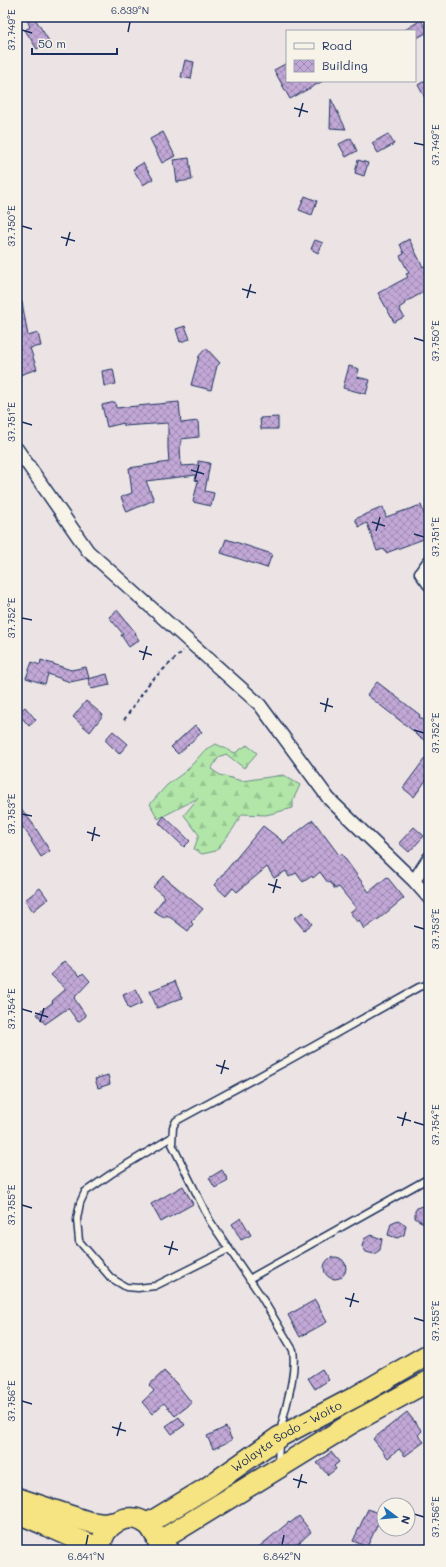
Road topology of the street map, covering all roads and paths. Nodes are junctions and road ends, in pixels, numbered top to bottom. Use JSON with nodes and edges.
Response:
{"nodes":[{"id":1,"x":17,"y":449,"type":"edge"},
{"id":2,"x":429,"y":562,"type":"edge"},
{"id":3,"x":429,"y":584,"type":"edge"},
{"id":4,"x":192,"y":644,"type":"junction"},
{"id":5,"x":124,"y":720,"type":"dead end"},
{"id":6,"x":429,"y":858,"type":"edge"},
{"id":7,"x":414,"y":881,"type":"junction"},
{"id":8,"x":429,"y":898,"type":"edge"},
{"id":9,"x":429,"y":984,"type":"edge"},
{"id":10,"x":172,"y":1137,"type":"junction"},
{"id":11,"x":429,"y":1178,"type":"edge"},
{"id":12,"x":229,"y":1249,"type":"junction"},
{"id":13,"x":249,"y":1279,"type":"junction"},
{"id":14,"x":429,"y":1354,"type":"edge"},
{"id":15,"x":429,"y":1381,"type":"edge"},
{"id":16,"x":279,"y":1437,"type":"junction"},
{"id":17,"x":278,"y":1468,"type":"junction"},
{"id":18,"x":17,"y":1498,"type":"edge"},
{"id":19,"x":17,"y":1513,"type":"edge"},
{"id":20,"x":114,"y":1522,"type":"junction"},
{"id":21,"x":147,"y":1524,"type":"junction"},
{"id":22,"x":162,"y":1547,"type":"edge"},
{"id":23,"x":100,"y":1549,"type":"edge"}],
"edges":[{"from":1,"to":4,"type":"street"},
{"from":2,"to":3,"type":"street"},
{"from":4,"to":5,"type":"path"},
{"from":4,"to":7,"type":"street"},
{"from":6,"to":7,"type":"street"},
{"from":7,"to":8,"type":"street"},
{"from":9,"to":10,"type":"lane"},
{"from":10,"to":12,"type":"lane"},
{"from":10,"to":12,"type":"lane"},
{"from":11,"to":13,"type":"lane"},
{"from":12,"to":13,"type":"lane"},
{"from":13,"to":16,"type":"lane"},
{"from":14,"to":16,"type":"highway","name":"Wolayta Sodo - Woito"},
{"from":15,"to":17,"type":"highway","name":"Wolayta Sodo - Woito"},
{"from":16,"to":17,"type":"lane"},
{"from":16,"to":21,"type":"highway","name":"Wolayta Sodo - Woito"},
{"from":17,"to":22,"type":"highway","name":"Wolayta Sodo - Woito"},
{"from":18,"to":20,"type":"highway"},
{"from":19,"to":23,"type":"highway"},
{"from":20,"to":21,"type":"highway"},
{"from":20,"to":23,"type":"highway"},
{"from":21,"to":22,"type":"highway"}]}
